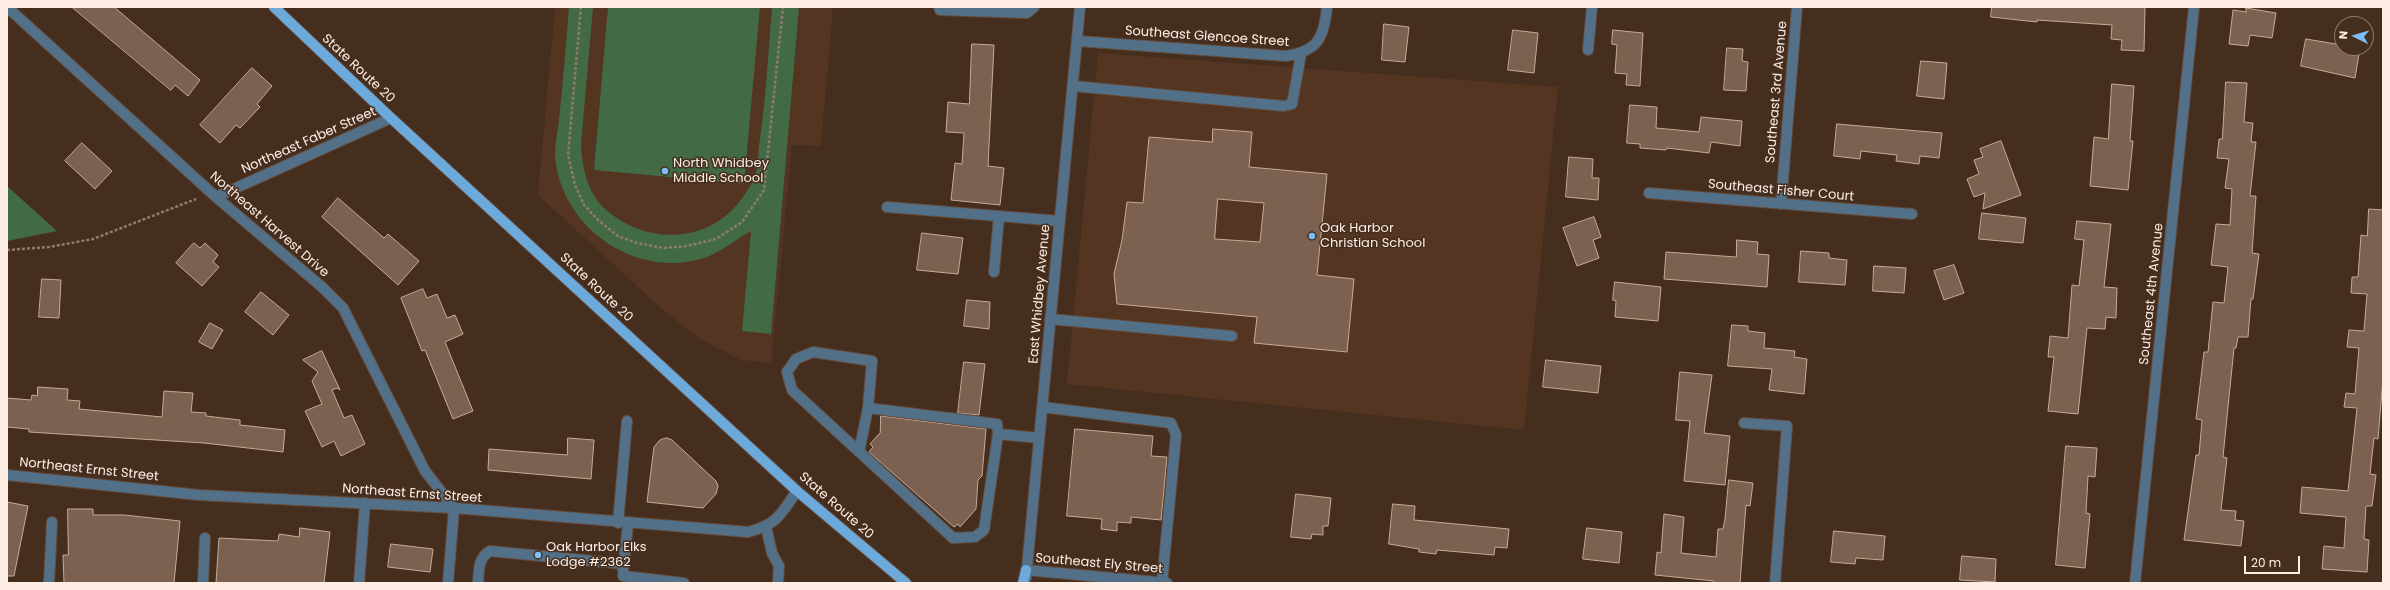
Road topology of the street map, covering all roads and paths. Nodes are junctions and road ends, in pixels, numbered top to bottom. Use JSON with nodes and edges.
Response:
{"nodes":[{"id":1,"x":7,"y":7,"type":"edge"},
{"id":2,"x":274,"y":7,"type":"edge"},
{"id":3,"x":581,"y":7,"type":"edge"},
{"id":4,"x":783,"y":7,"type":"edge"},
{"id":5,"x":939,"y":7,"type":"edge"},
{"id":6,"x":1034,"y":7,"type":"edge"},
{"id":7,"x":1080,"y":7,"type":"edge"},
{"id":8,"x":1327,"y":7,"type":"edge"},
{"id":9,"x":1592,"y":7,"type":"edge"},
{"id":10,"x":1797,"y":7,"type":"edge"},
{"id":11,"x":2194,"y":7,"type":"edge"},
{"id":12,"x":1077,"y":42,"type":"junction"},
{"id":13,"x":1588,"y":50,"type":"dead end"},
{"id":14,"x":1301,"y":54,"type":"junction"},
{"id":15,"x":1073,"y":86,"type":"junction"},
{"id":16,"x":392,"y":118,"type":"junction"},
{"id":17,"x":1649,"y":193,"type":"dead end"},
{"id":18,"x":216,"y":197,"type":"junction"},
{"id":19,"x":1781,"y":204,"type":"junction"},
{"id":20,"x":887,"y":207,"type":"dead end"},
{"id":21,"x":1912,"y":214,"type":"dead end"},
{"id":22,"x":999,"y":216,"type":"junction"},
{"id":23,"x":1060,"y":221,"type":"junction"},
{"id":24,"x":7,"y":250,"type":"edge"},
{"id":25,"x":994,"y":272,"type":"dead end"},
{"id":26,"x":1050,"y":319,"type":"junction"},
{"id":27,"x":1232,"y":336,"type":"dead end"},
{"id":28,"x":868,"y":408,"type":"junction"},
{"id":29,"x":1042,"y":408,"type":"junction"},
{"id":30,"x":627,"y":421,"type":"dead end"},
{"id":31,"x":1744,"y":422,"type":"dead end"},
{"id":32,"x":998,"y":434,"type":"junction"},
{"id":33,"x":1039,"y":438,"type":"junction"},
{"id":34,"x":859,"y":452,"type":"junction"},
{"id":35,"x":7,"y":475,"type":"edge"},
{"id":36,"x":797,"y":491,"type":"junction"},
{"id":37,"x":365,"y":503,"type":"junction"},
{"id":38,"x":454,"y":508,"type":"junction"},
{"id":39,"x":52,"y":522,"type":"dead end"},
{"id":40,"x":618,"y":523,"type":"junction"},
{"id":41,"x":628,"y":524,"type":"junction"},
{"id":42,"x":766,"y":527,"type":"junction"},
{"id":43,"x":205,"y":538,"type":"dead end"},
{"id":44,"x":624,"y":564,"type":"junction"},
{"id":45,"x":1026,"y":570,"type":"junction"},
{"id":46,"x":622,"y":580,"type":"edge"},
{"id":47,"x":49,"y":583,"type":"edge"},
{"id":48,"x":203,"y":583,"type":"edge"},
{"id":49,"x":358,"y":583,"type":"edge"},
{"id":50,"x":448,"y":583,"type":"edge"},
{"id":51,"x":478,"y":583,"type":"edge"},
{"id":52,"x":684,"y":583,"type":"edge"},
{"id":53,"x":778,"y":583,"type":"edge"},
{"id":54,"x":906,"y":583,"type":"edge"},
{"id":55,"x":1024,"y":583,"type":"edge"},
{"id":56,"x":1164,"y":583,"type":"edge"},
{"id":57,"x":1775,"y":583,"type":"edge"},
{"id":58,"x":2135,"y":583,"type":"edge"}],
"edges":[{"from":1,"to":18,"type":"street","name":"Northeast Harvest Drive"},
{"from":2,"to":16,"type":"main road","name":"State Route 20"},
{"from":3,"to":4,"type":"path"},
{"from":5,"to":6,"type":"street"},
{"from":7,"to":12,"type":"street","name":"East Whidbey Avenue"},
{"from":8,"to":14,"type":"street","name":"Southeast Glencoe Street"},
{"from":9,"to":13,"type":"street"},
{"from":10,"to":19,"type":"street","name":"Southeast 3rd Avenue"},
{"from":11,"to":58,"type":"street","name":"Southeast 4th Avenue"},
{"from":12,"to":14,"type":"street","name":"Southeast Glencoe Street"},
{"from":12,"to":15,"type":"street","name":"East Whidbey Avenue"},
{"from":14,"to":15,"type":"street"},
{"from":15,"to":23,"type":"street","name":"East Whidbey Avenue"},
{"from":16,"to":18,"type":"street","name":"Northeast Faber Street"},
{"from":16,"to":36,"type":"main road","name":"State Route 20"},
{"from":17,"to":19,"type":"street","name":"Southeast Fisher Court"},
{"from":18,"to":24,"type":"path"},
{"from":18,"to":38,"type":"street","name":"Northeast Harvest Drive"},
{"from":19,"to":21,"type":"street","name":"Southeast Fisher Court"},
{"from":20,"to":22,"type":"street"},
{"from":22,"to":23,"type":"street"},
{"from":22,"to":25,"type":"street"},
{"from":23,"to":26,"type":"street","name":"East Whidbey Avenue"},
{"from":26,"to":27,"type":"street"},
{"from":26,"to":29,"type":"street","name":"East Whidbey Avenue"},
{"from":28,"to":32,"type":"street"},
{"from":28,"to":34,"type":"street"},
{"from":28,"to":34,"type":"street"},
{"from":29,"to":33,"type":"street","name":"East Whidbey Avenue"},
{"from":29,"to":56,"type":"street"},
{"from":30,"to":40,"type":"street"},
{"from":31,"to":57,"type":"street"},
{"from":32,"to":33,"type":"street"},
{"from":32,"to":34,"type":"street"},
{"from":33,"to":45,"type":"street","name":"East Whidbey Avenue"},
{"from":35,"to":37,"type":"street","name":"Northeast Ernst Street"},
{"from":36,"to":42,"type":"street","name":"Northeast Ernst Street"},
{"from":36,"to":54,"type":"main road","name":"State Route 20"},
{"from":37,"to":38,"type":"street","name":"Northeast Ernst Street"},
{"from":37,"to":49,"type":"street"},
{"from":38,"to":40,"type":"street","name":"Northeast Ernst Street"},
{"from":38,"to":50,"type":"street"},
{"from":39,"to":47,"type":"street"},
{"from":40,"to":41,"type":"street","name":"Northeast Ernst Street"},
{"from":41,"to":42,"type":"street","name":"Northeast Ernst Street"},
{"from":41,"to":44,"type":"street"},
{"from":42,"to":53,"type":"street"},
{"from":43,"to":48,"type":"street"},
{"from":44,"to":46,"type":"street"},
{"from":44,"to":51,"type":"street"},
{"from":45,"to":55,"type":"main road"},
{"from":45,"to":56,"type":"street","name":"Southeast Ely Street"},
{"from":46,"to":52,"type":"street"}]}
